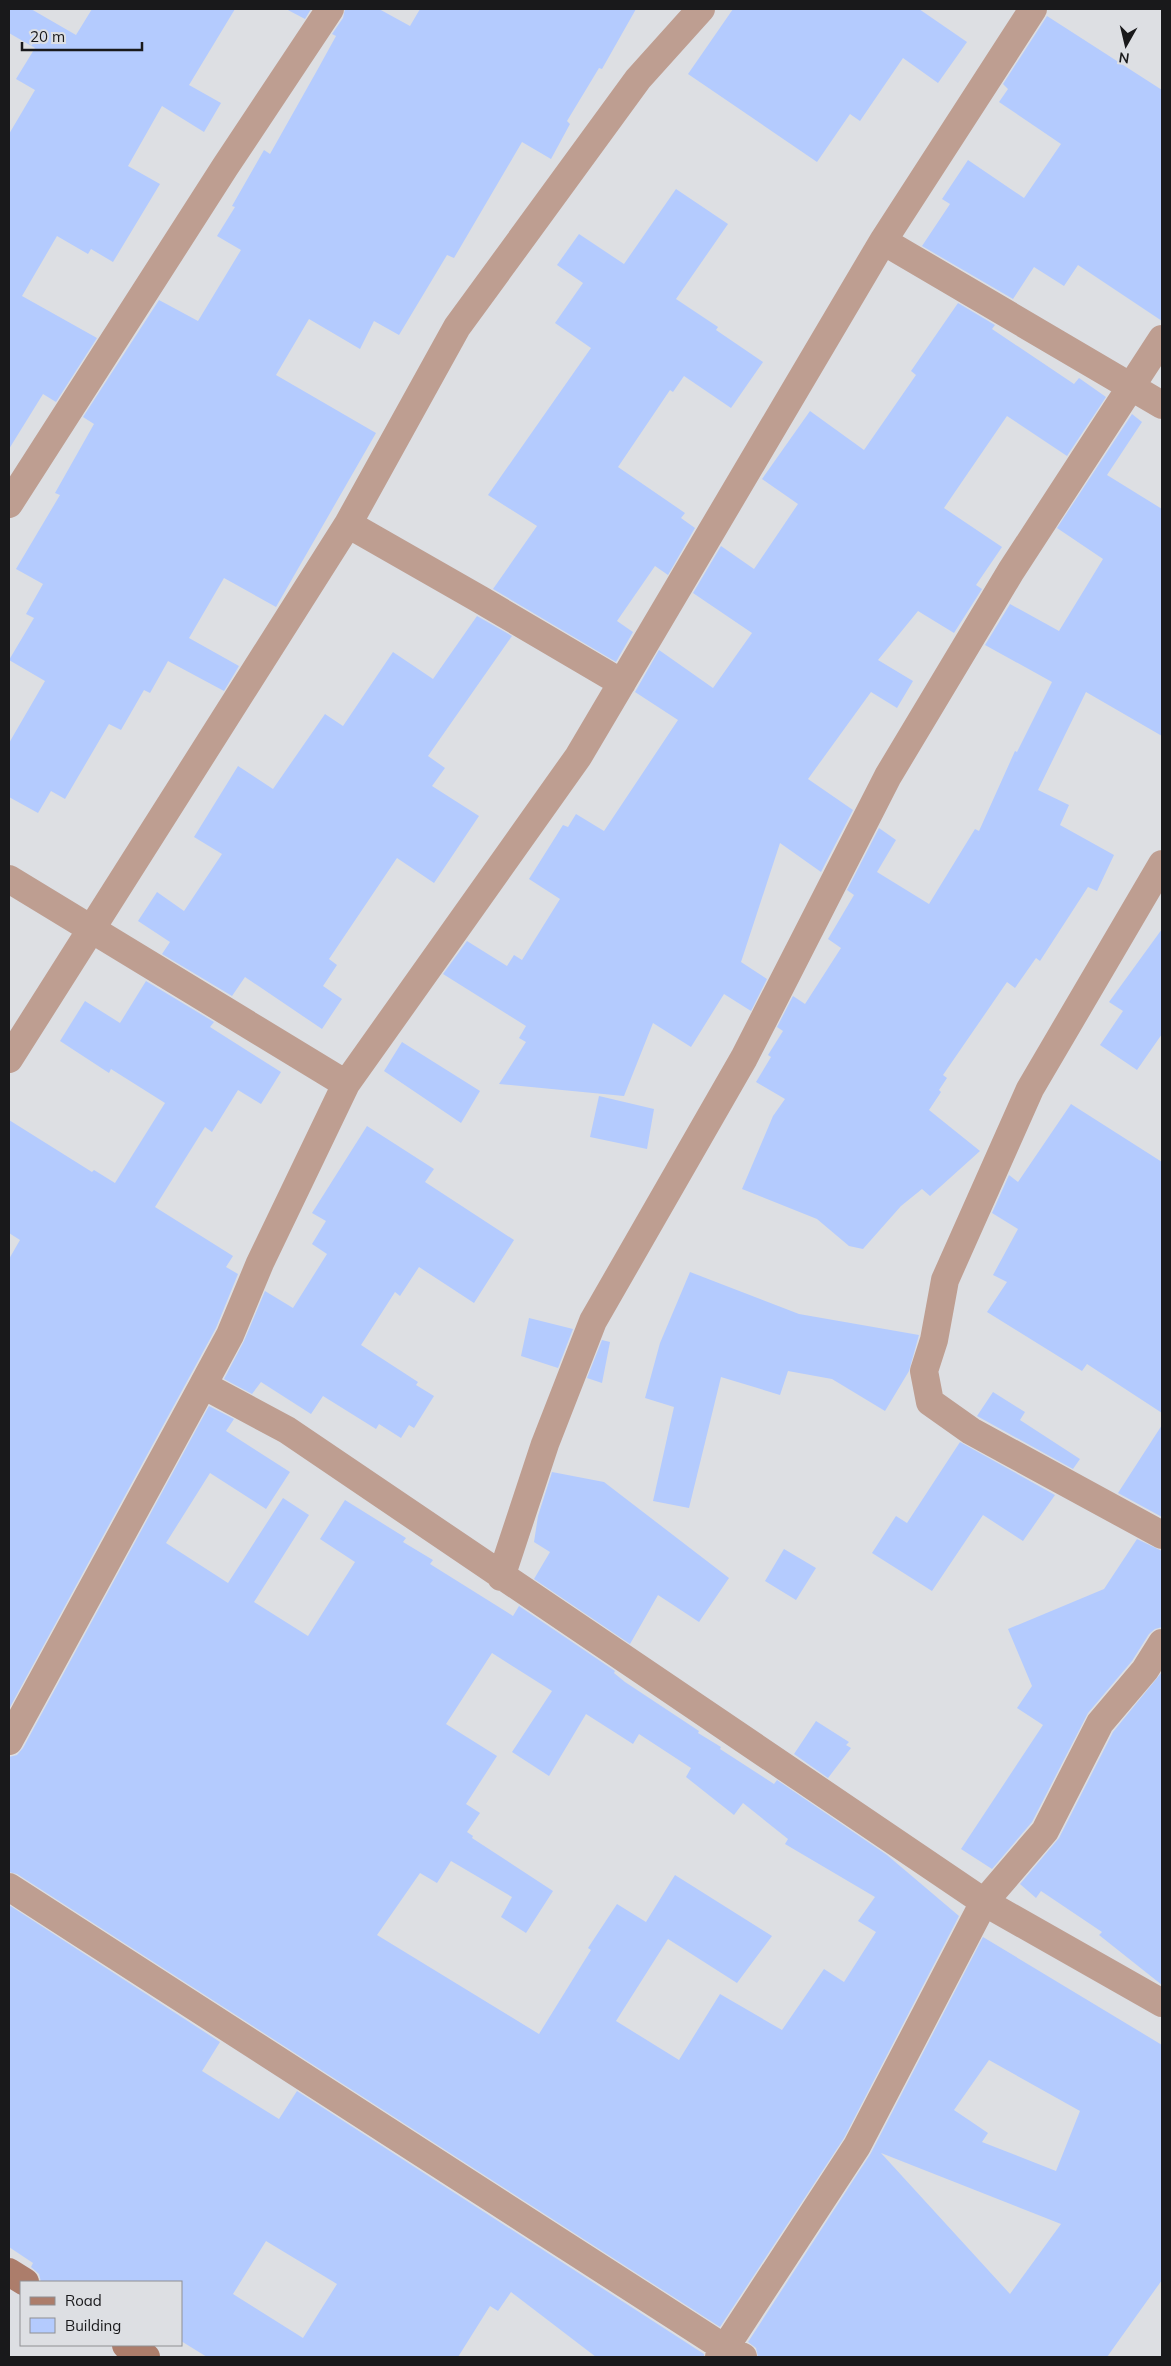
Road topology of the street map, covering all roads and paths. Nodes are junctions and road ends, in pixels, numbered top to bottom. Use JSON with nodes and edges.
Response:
{"nodes":[{"id":1,"x":330,"y":9,"type":"edge"},
{"id":2,"x":702,"y":9,"type":"edge"},
{"id":3,"x":1033,"y":9,"type":"edge"},
{"id":4,"x":883,"y":241,"type":"junction"},
{"id":5,"x":1162,"y":338,"type":"edge"},
{"id":6,"x":1130,"y":386,"type":"junction"},
{"id":7,"x":1162,"y":405,"type":"edge"},
{"id":8,"x":9,"y":504,"type":"edge"},
{"id":9,"x":348,"y":524,"type":"junction"},
{"id":10,"x":622,"y":683,"type":"junction"},
{"id":11,"x":1162,"y":864,"type":"edge"},
{"id":12,"x":9,"y":879,"type":"edge"},
{"id":13,"x":92,"y":928,"type":"junction"},
{"id":14,"x":9,"y":1060,"type":"edge"},
{"id":15,"x":346,"y":1084,"type":"junction"},
{"id":16,"x":203,"y":1385,"type":"junction"},
{"id":17,"x":1162,"y":1535,"type":"edge"},
{"id":18,"x":501,"y":1577,"type":"junction"},
{"id":19,"x":1162,"y":1643,"type":"edge"},
{"id":20,"x":9,"y":1741,"type":"edge"},
{"id":21,"x":9,"y":1887,"type":"edge"},
{"id":22,"x":984,"y":1902,"type":"junction"},
{"id":23,"x":1162,"y":2003,"type":"edge"},
{"id":24,"x":9,"y":2272,"type":"edge"},
{"id":25,"x":23,"y":2281,"type":"edge"},
{"id":26,"x":128,"y":2346,"type":"edge"},
{"id":27,"x":729,"y":2354,"type":"edge"},
{"id":28,"x":146,"y":2357,"type":"edge"}],
"edges":[{"from":1,"to":8,"type":"street"},
{"from":2,"to":9,"type":"street"},
{"from":3,"to":4,"type":"street"},
{"from":4,"to":6,"type":"street"},
{"from":4,"to":10,"type":"street"},
{"from":5,"to":6,"type":"street"},
{"from":6,"to":7,"type":"street"},
{"from":6,"to":18,"type":"street"},
{"from":9,"to":10,"type":"street"},
{"from":9,"to":13,"type":"street"},
{"from":10,"to":15,"type":"street"},
{"from":11,"to":17,"type":"street"},
{"from":12,"to":13,"type":"street"},
{"from":13,"to":14,"type":"street"},
{"from":13,"to":15,"type":"street"},
{"from":15,"to":16,"type":"street"},
{"from":16,"to":18,"type":"street"},
{"from":16,"to":20,"type":"street"},
{"from":18,"to":22,"type":"street"},
{"from":19,"to":22,"type":"street"},
{"from":21,"to":27,"type":"street"},
{"from":22,"to":23,"type":"street"},
{"from":22,"to":27,"type":"street"},
{"from":24,"to":25,"type":"street"},
{"from":26,"to":28,"type":"street"}]}
